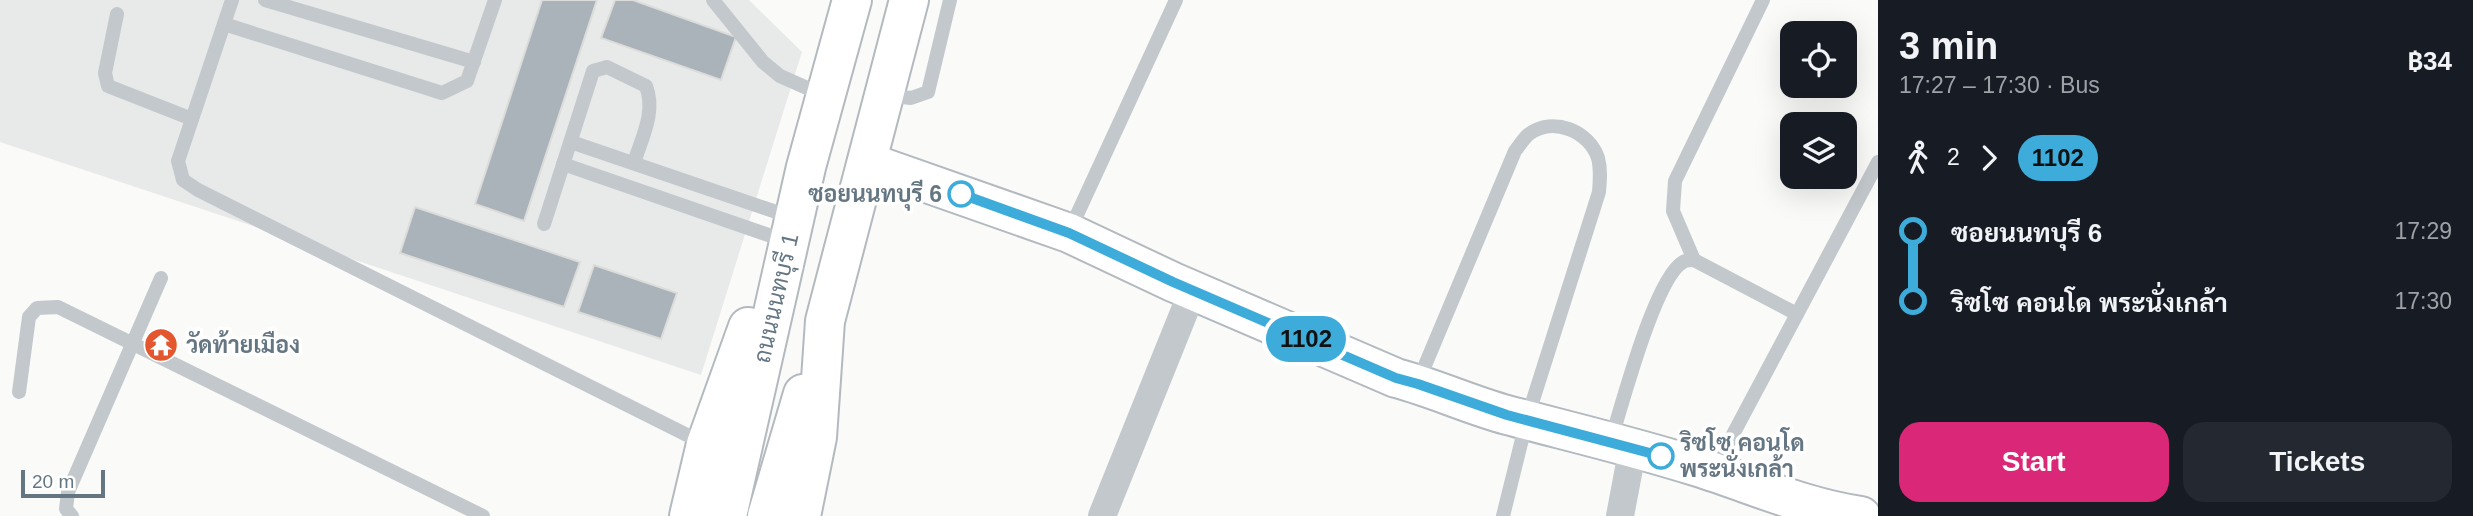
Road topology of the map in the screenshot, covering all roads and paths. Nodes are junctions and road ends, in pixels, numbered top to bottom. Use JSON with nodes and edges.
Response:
{"nodes":[{"id":1,"x":232,"y":0,"type":"edge"},
{"id":2,"x":265,"y":0,"type":"edge"},
{"id":3,"x":495,"y":0,"type":"edge"},
{"id":4,"x":713,"y":0,"type":"edge"},
{"id":5,"x":909,"y":0,"type":"edge"},
{"id":6,"x":950,"y":0,"type":"edge"},
{"id":7,"x":1176,"y":0,"type":"edge"},
{"id":8,"x":1763,"y":0,"type":"edge"},
{"id":9,"x":846,"y":2,"type":"edge"},
{"id":10,"x":117,"y":13,"type":"dead end"},
{"id":11,"x":224,"y":24,"type":"junction"},
{"id":12,"x":474,"y":61,"type":"junction"},
{"id":13,"x":884,"y":95,"type":"junction"},
{"id":14,"x":825,"y":96,"type":"junction"},
{"id":15,"x":192,"y":119,"type":"junction"},
{"id":16,"x":571,"y":142,"type":"junction"},
{"id":17,"x":867,"y":162,"type":"junction"},
{"id":18,"x":1878,"y":162,"type":"edge"},
{"id":19,"x":634,"y":163,"type":"junction"},
{"id":20,"x":563,"y":164,"type":"junction"},
{"id":21,"x":806,"y":167,"type":"junction"},
{"id":22,"x":544,"y":224,"type":"dead end"},
{"id":23,"x":784,"y":228,"type":"junction"},
{"id":24,"x":1069,"y":233,"type":"junction"},
{"id":25,"x":1694,"y":260,"type":"junction"},
{"id":26,"x":161,"y":278,"type":"dead end"},
{"id":27,"x":1193,"y":290,"type":"junction"},
{"id":28,"x":1797,"y":314,"type":"junction"},
{"id":29,"x":825,"y":321,"type":"junction"},
{"id":30,"x":131,"y":345,"type":"junction"},
{"id":31,"x":1418,"y":384,"type":"junction"},
{"id":32,"x":19,"y":392,"type":"dead end"},
{"id":33,"x":1527,"y":419,"type":"junction"},
{"id":34,"x":706,"y":444,"type":"junction"},
{"id":35,"x":1622,"y":444,"type":"junction"},
{"id":36,"x":1713,"y":472,"type":"junction"},
{"id":37,"x":1878,"y":505,"type":"edge"},
{"id":38,"x":72,"y":516,"type":"edge"},
{"id":39,"x":483,"y":516,"type":"edge"},
{"id":40,"x":689,"y":516,"type":"edge"},
{"id":41,"x":727,"y":516,"type":"edge"},
{"id":42,"x":767,"y":516,"type":"edge"},
{"id":43,"x":801,"y":516,"type":"edge"},
{"id":44,"x":1102,"y":516,"type":"edge"},
{"id":45,"x":1503,"y":516,"type":"edge"},
{"id":46,"x":1620,"y":516,"type":"edge"},
{"id":47,"x":1861,"y":516,"type":"edge"},
{"id":48,"x":1872,"y":516,"type":"edge"}],
"edges":[{"from":1,"to":11,"type":"lane"},
{"from":2,"to":12,"type":"lane"},
{"from":3,"to":12,"type":"lane"},
{"from":4,"to":14,"type":"lane"},
{"from":5,"to":13,"type":"main road"},
{"from":6,"to":13,"type":"lane"},
{"from":7,"to":24,"type":"lane"},
{"from":8,"to":25,"type":"lane"},
{"from":9,"to":14,"type":"main road","name":"ถนนนนทบุรี 1"},
{"from":10,"to":15,"type":"lane"},
{"from":11,"to":12,"type":"lane"},
{"from":11,"to":15,"type":"lane"},
{"from":13,"to":17,"type":"main road"},
{"from":14,"to":21,"type":"main road","name":"ถนนนนทบุรี 1"},
{"from":15,"to":34,"type":"lane"},
{"from":16,"to":19,"type":"lane"},
{"from":16,"to":19,"type":"lane"},
{"from":16,"to":20,"type":"lane"},
{"from":17,"to":24,"type":"main road"},
{"from":17,"to":29,"type":"main road"},
{"from":18,"to":28,"type":"lane"},
{"from":19,"to":23,"type":"lane"},
{"from":20,"to":22,"type":"lane"},
{"from":20,"to":23,"type":"lane"},
{"from":21,"to":23,"type":"main road"},
{"from":21,"to":41,"type":"main road","name":"ถนนนนทบุรี 1"},
{"from":23,"to":34,"type":"main road"},
{"from":24,"to":27,"type":"main road"},
{"from":25,"to":28,"type":"lane"},
{"from":25,"to":35,"type":"lane"},
{"from":26,"to":30,"type":"lane"},
{"from":27,"to":31,"type":"main road"},
{"from":27,"to":44,"type":"street"},
{"from":28,"to":36,"type":"lane"},
{"from":29,"to":42,"type":"main road"},
{"from":29,"to":43,"type":"main road"},
{"from":30,"to":32,"type":"lane"},
{"from":30,"to":38,"type":"lane"},
{"from":30,"to":39,"type":"lane"},
{"from":31,"to":33,"type":"main road"},
{"from":31,"to":33,"type":"lane"},
{"from":33,"to":35,"type":"main road"},
{"from":33,"to":45,"type":"lane"},
{"from":34,"to":40,"type":"main road"},
{"from":35,"to":36,"type":"main road"},
{"from":35,"to":46,"type":"street"},
{"from":36,"to":47,"type":"main road"},
{"from":37,"to":48,"type":"street"}]}
